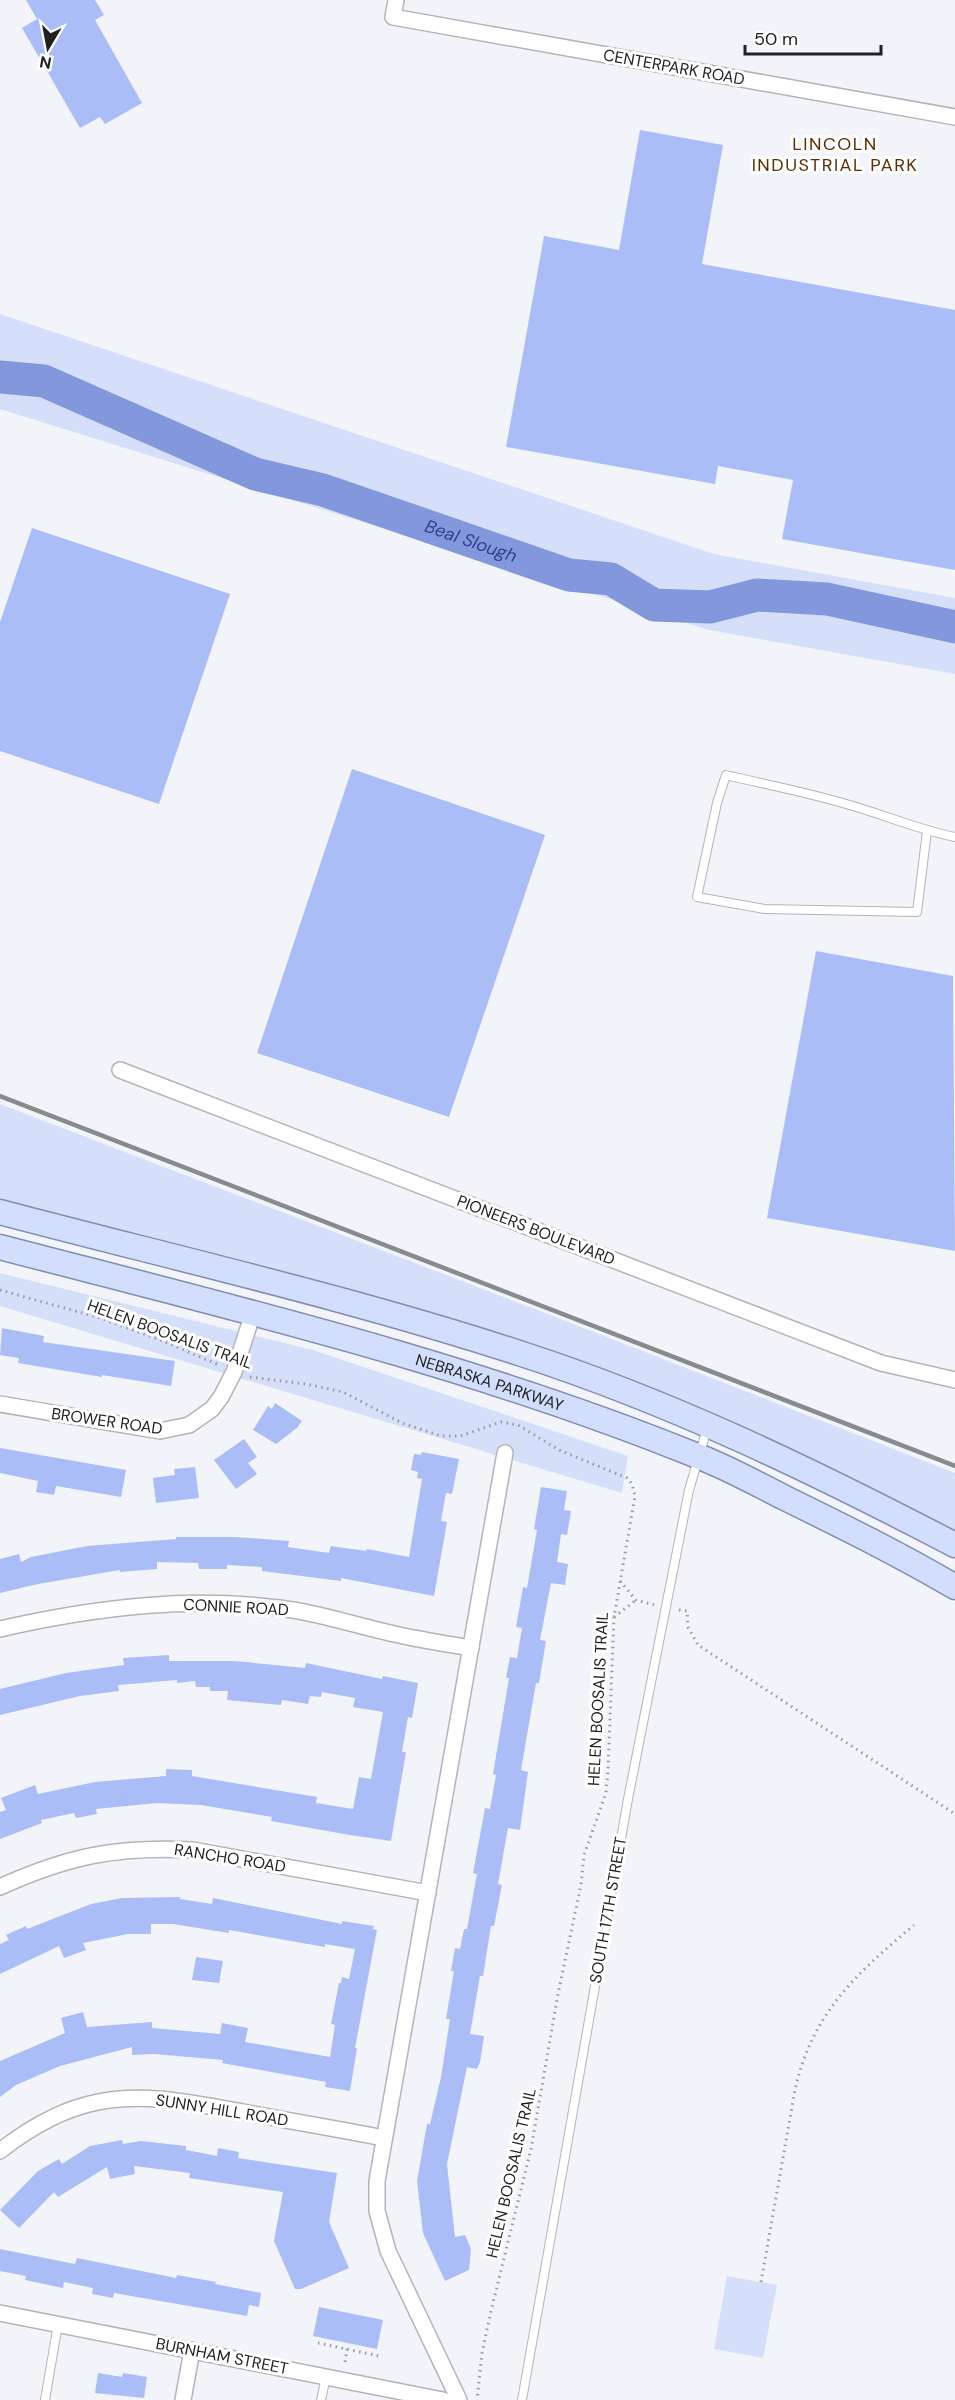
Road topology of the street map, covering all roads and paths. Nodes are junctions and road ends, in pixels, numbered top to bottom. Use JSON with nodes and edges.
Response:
{"nodes":[{"id":1,"x":396,"y":0,"type":"edge"},
{"id":2,"x":955,"y":117,"type":"edge"},
{"id":3,"x":927,"y":831,"type":"junction"},
{"id":4,"x":955,"y":837,"type":"edge"},
{"id":5,"x":120,"y":1070,"type":"dead end"},
{"id":6,"x":0,"y":1212,"type":"edge"},
{"id":7,"x":0,"y":1247,"type":"edge"},
{"id":8,"x":0,"y":1290,"type":"edge"},
{"id":9,"x":253,"y":1313,"type":"junction"},
{"id":10,"x":234,"y":1372,"type":"junction"},
{"id":11,"x":955,"y":1380,"type":"edge"},
{"id":12,"x":0,"y":1404,"type":"edge"},
{"id":13,"x":709,"y":1424,"type":"junction"},
{"id":14,"x":505,"y":1453,"type":"dead end"},
{"id":15,"x":698,"y":1456,"type":"junction"},
{"id":16,"x":955,"y":1545,"type":"edge"},
{"id":17,"x":620,"y":1580,"type":"junction"},
{"id":18,"x":955,"y":1587,"type":"edge"},
{"id":19,"x":636,"y":1600,"type":"junction"},
{"id":20,"x":666,"y":1608,"type":"junction"},
{"id":21,"x":614,"y":1617,"type":"junction"},
{"id":22,"x":0,"y":1629,"type":"edge"},
{"id":23,"x":471,"y":1648,"type":"junction"},
{"id":24,"x":955,"y":1814,"type":"edge"},
{"id":25,"x":0,"y":1887,"type":"edge"},
{"id":26,"x":428,"y":1893,"type":"junction"},
{"id":27,"x":914,"y":1925,"type":"dead end"},
{"id":28,"x":383,"y":2138,"type":"junction"},
{"id":29,"x":0,"y":2151,"type":"edge"},
{"id":30,"x":761,"y":2282,"type":"dead end"},
{"id":31,"x":0,"y":2313,"type":"edge"},
{"id":32,"x":58,"y":2324,"type":"junction"},
{"id":33,"x":318,"y":2343,"type":"dead end"},
{"id":34,"x":347,"y":2349,"type":"junction"},
{"id":35,"x":192,"y":2350,"type":"junction"},
{"id":36,"x":379,"y":2356,"type":"dead end"},
{"id":37,"x":345,"y":2362,"type":"dead end"},
{"id":38,"x":326,"y":2377,"type":"junction"},
{"id":39,"x":45,"y":2400,"type":"edge"},
{"id":40,"x":183,"y":2400,"type":"edge"},
{"id":41,"x":321,"y":2400,"type":"edge"},
{"id":42,"x":443,"y":2400,"type":"edge"},
{"id":43,"x":459,"y":2400,"type":"edge"},
{"id":44,"x":477,"y":2400,"type":"edge"},
{"id":45,"x":522,"y":2400,"type":"edge"}],
"edges":[{"from":1,"to":2,"type":"street","name":"CENTERPARK ROAD"},
{"from":3,"to":3,"type":"lane"},
{"from":3,"to":4,"type":"lane"},
{"from":5,"to":11,"type":"street","name":"PIONEERS BOULEVARD"},
{"from":6,"to":13,"type":"main road"},
{"from":7,"to":9,"type":"main road","name":"NEBRASKA PARKWAY"},
{"from":8,"to":10,"type":"path","name":"HELEN BOOSALIS TRAIL"},
{"from":9,"to":10,"type":"street","name":"BROWER ROAD"},
{"from":9,"to":15,"type":"main road","name":"NEBRASKA PARKWAY"},
{"from":10,"to":12,"type":"street","name":"BROWER ROAD"},
{"from":10,"to":17,"type":"path","name":"HELEN BOOSALIS TRAIL"},
{"from":13,"to":15,"type":"lane","name":"SOUTH 17TH STREET"},
{"from":13,"to":16,"type":"main road"},
{"from":14,"to":23,"type":"street"},
{"from":15,"to":18,"type":"main road","name":"NEBRASKA PARKWAY"},
{"from":15,"to":20,"type":"lane","name":"SOUTH 17TH STREET"},
{"from":17,"to":19,"type":"path"},
{"from":17,"to":21,"type":"path","name":"HELEN BOOSALIS TRAIL"},
{"from":19,"to":20,"type":"path"},
{"from":19,"to":21,"type":"path"},
{"from":20,"to":24,"type":"path"},
{"from":20,"to":45,"type":"lane","name":"SOUTH 17TH STREET"},
{"from":21,"to":44,"type":"path","name":"HELEN BOOSALIS TRAIL"},
{"from":22,"to":23,"type":"street","name":"CONNIE ROAD"},
{"from":23,"to":26,"type":"street"},
{"from":25,"to":26,"type":"street","name":"RANCHO ROAD"},
{"from":26,"to":28,"type":"street"},
{"from":27,"to":30,"type":"path"},
{"from":28,"to":29,"type":"street","name":"SUNNY HILL ROAD"},
{"from":28,"to":43,"type":"street"},
{"from":31,"to":32,"type":"street","name":"BURNHAM STREET"},
{"from":32,"to":35,"type":"street","name":"BURNHAM STREET"},
{"from":32,"to":39,"type":"lane"},
{"from":33,"to":34,"type":"path"},
{"from":34,"to":36,"type":"path"},
{"from":34,"to":37,"type":"path"},
{"from":35,"to":38,"type":"street","name":"BURNHAM STREET"},
{"from":35,"to":40,"type":"street"},
{"from":38,"to":41,"type":"lane"},
{"from":38,"to":42,"type":"street","name":"BURNHAM STREET"}]}
